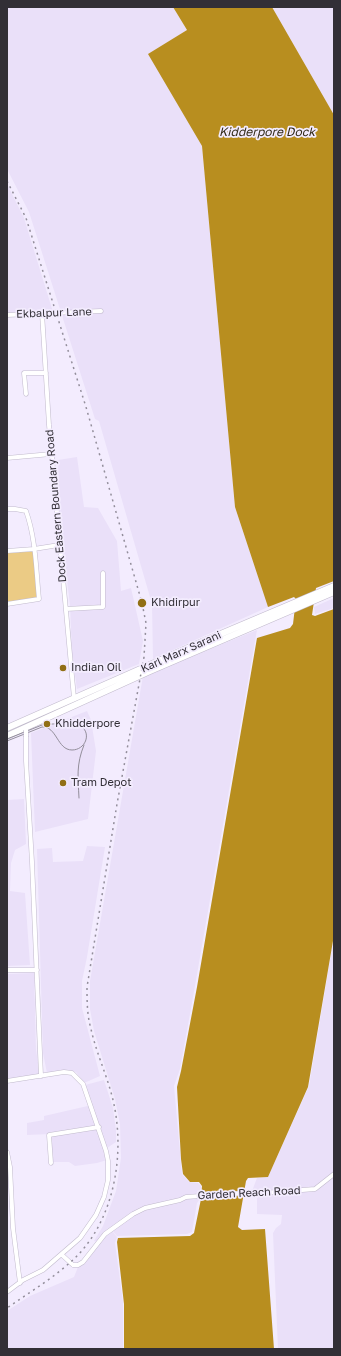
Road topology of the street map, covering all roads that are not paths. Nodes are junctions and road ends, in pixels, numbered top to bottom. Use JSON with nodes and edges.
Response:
{"nodes":[{"id":1,"x":101,"y":311,"type":"dead end"},
{"id":2,"x":42,"y":314,"type":"junction"},
{"id":3,"x":7,"y":315,"type":"edge"},
{"id":4,"x":46,"y":373,"type":"junction"},
{"id":5,"x":26,"y":394,"type":"dead end"},
{"id":6,"x":51,"y":454,"type":"junction"},
{"id":7,"x":7,"y":458,"type":"edge"},
{"id":8,"x":7,"y":509,"type":"edge"},
{"id":9,"x":59,"y":545,"type":"junction"},
{"id":10,"x":34,"y":549,"type":"junction"},
{"id":11,"x":7,"y":551,"type":"edge"},
{"id":12,"x":103,"y":573,"type":"dead end"},
{"id":13,"x":334,"y":586,"type":"edge"},
{"id":14,"x":330,"y":592,"type":"edge"},
{"id":15,"x":7,"y":604,"type":"edge"},
{"id":16,"x":66,"y":609,"type":"junction"},
{"id":17,"x":285,"y":610,"type":"junction"},
{"id":18,"x":74,"y":698,"type":"junction"},
{"id":19,"x":25,"y":720,"type":"junction"},
{"id":20,"x":7,"y":728,"type":"edge"},
{"id":21,"x":26,"y":728,"type":"junction"},
{"id":22,"x":7,"y":736,"type":"edge"},
{"id":23,"x":7,"y":970,"type":"edge"},
{"id":24,"x":37,"y":970,"type":"junction"},
{"id":25,"x":41,"y":1076,"type":"junction"},
{"id":26,"x":7,"y":1081,"type":"edge"},
{"id":27,"x":99,"y":1127,"type":"junction"},
{"id":28,"x":7,"y":1152,"type":"edge"},
{"id":29,"x":51,"y":1163,"type":"dead end"},
{"id":30,"x":334,"y":1174,"type":"edge"},
{"id":31,"x":13,"y":1224,"type":"junction"},
{"id":32,"x":7,"y":1225,"type":"edge"},
{"id":33,"x":62,"y":1255,"type":"junction"},
{"id":34,"x":20,"y":1283,"type":"junction"},
{"id":35,"x":7,"y":1292,"type":"edge"}],
"edges":[{"from":1,"to":2,"type":"street","name":"Ekbalpur Lane"},
{"from":2,"to":3,"type":"street","name":"Ekbalpur Lane"},
{"from":2,"to":4,"type":"street","name":"Dock Eastern Boundary Road"},
{"from":4,"to":5,"type":"street"},
{"from":4,"to":6,"type":"street","name":"Dock Eastern Boundary Road"},
{"from":6,"to":7,"type":"street"},
{"from":6,"to":9,"type":"street","name":"Dock Eastern Boundary Road"},
{"from":8,"to":10,"type":"street"},
{"from":9,"to":10,"type":"street"},
{"from":9,"to":16,"type":"street","name":"Dock Eastern Boundary Road"},
{"from":10,"to":11,"type":"street"},
{"from":10,"to":15,"type":"street"},
{"from":12,"to":16,"type":"street"},
{"from":13,"to":14,"type":"main road","name":"Karl Marx Sarani"},
{"from":14,"to":17,"type":"main road","name":"Karl Marx Sarani"},
{"from":16,"to":18,"type":"street","name":"Dock Eastern Boundary Road"},
{"from":17,"to":18,"type":"main road","name":"Karl Marx Sarani"},
{"from":17,"to":21,"type":"main road"},
{"from":18,"to":19,"type":"main road","name":"Karl Marx Sarani"},
{"from":19,"to":20,"type":"main road","name":"Karl Marx Sarani"},
{"from":19,"to":21,"type":"street"},
{"from":21,"to":22,"type":"main road"},
{"from":21,"to":24,"type":"street","bridge":true},
{"from":23,"to":24,"type":"street"},
{"from":24,"to":25,"type":"street"},
{"from":25,"to":26,"type":"street"},
{"from":25,"to":27,"type":"street"},
{"from":27,"to":29,"type":"street"},
{"from":27,"to":33,"type":"street"},
{"from":28,"to":31,"type":"street"},
{"from":30,"to":33,"type":"street","name":"Garden Reach Road"},
{"from":31,"to":32,"type":"street"},
{"from":31,"to":34,"type":"street"},
{"from":33,"to":34,"type":"street"},
{"from":34,"to":35,"type":"street"}]}
